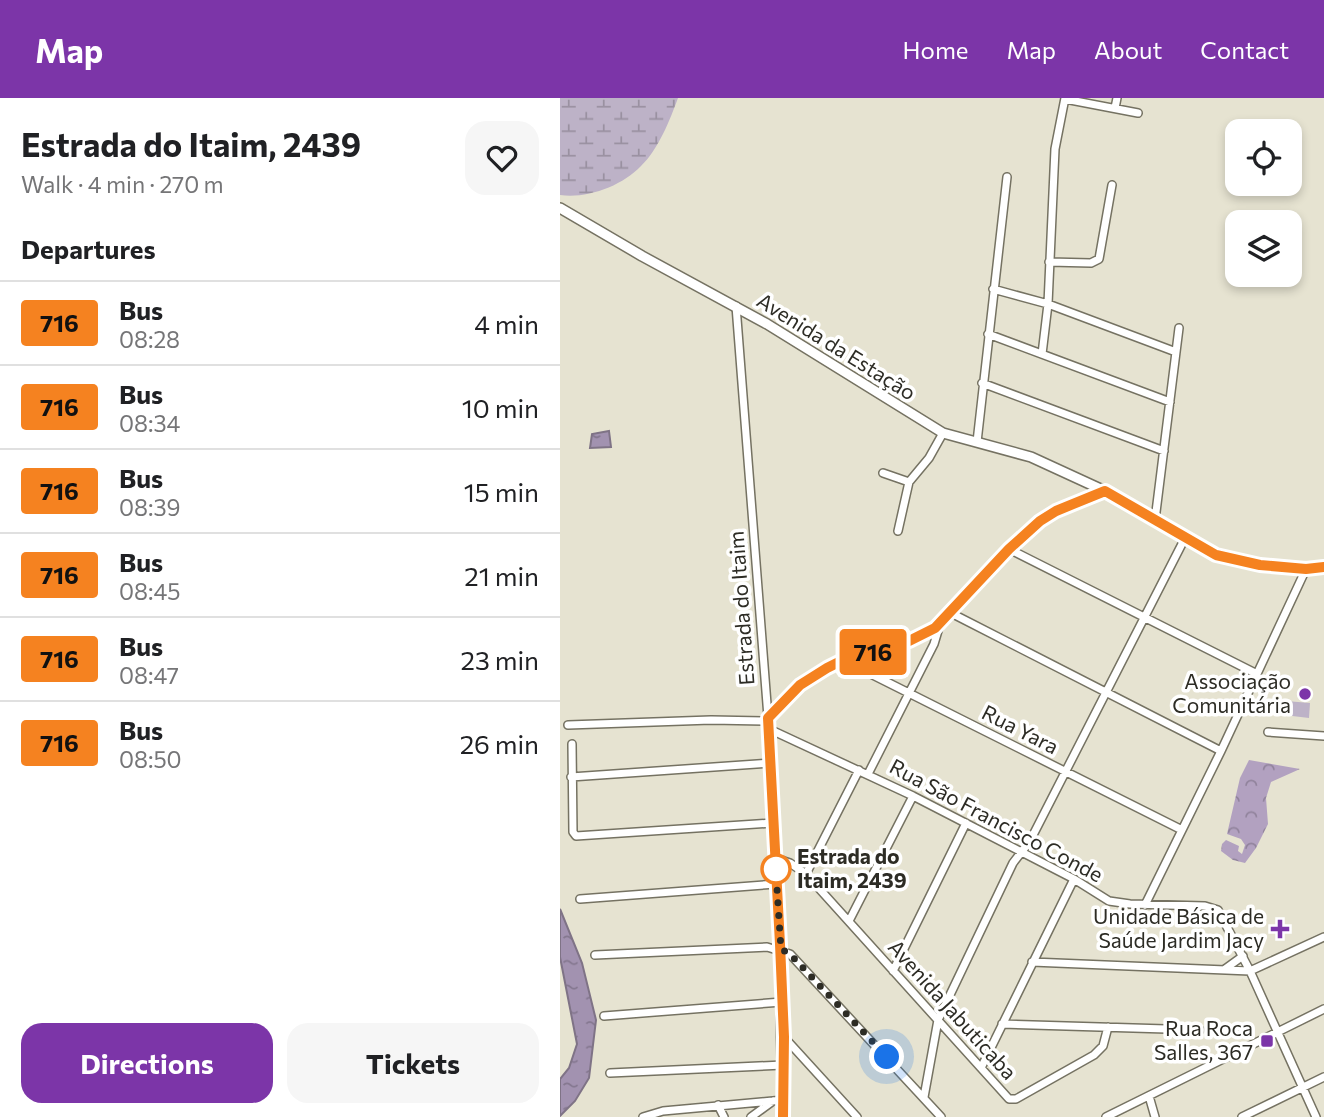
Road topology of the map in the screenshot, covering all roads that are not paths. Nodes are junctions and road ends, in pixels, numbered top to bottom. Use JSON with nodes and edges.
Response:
{"nodes":[{"id":1,"x":1065,"y":98,"type":"edge"},
{"id":2,"x":1116,"y":98,"type":"edge"},
{"id":3,"x":1115,"y":108,"type":"junction"},
{"id":4,"x":1138,"y":113,"type":"dead end"},
{"id":5,"x":1007,"y":177,"type":"dead end"},
{"id":6,"x":1112,"y":185,"type":"dead end"},
{"id":7,"x":560,"y":208,"type":"edge"},
{"id":8,"x":1049,"y":262,"type":"junction"},
{"id":9,"x":993,"y":289,"type":"junction"},
{"id":10,"x":1048,"y":303,"type":"junction"},
{"id":11,"x":736,"y":306,"type":"junction"},
{"id":12,"x":1179,"y":328,"type":"dead end"},
{"id":13,"x":988,"y":334,"type":"junction"},
{"id":14,"x":1177,"y":352,"type":"junction"},
{"id":15,"x":1042,"y":354,"type":"junction"},
{"id":16,"x":982,"y":383,"type":"junction"},
{"id":17,"x":1170,"y":401,"type":"junction"},
{"id":18,"x":943,"y":433,"type":"junction"},
{"id":19,"x":977,"y":442,"type":"junction"},
{"id":20,"x":1164,"y":451,"type":"junction"},
{"id":21,"x":883,"y":473,"type":"dead end"},
{"id":22,"x":909,"y":482,"type":"junction"},
{"id":23,"x":1105,"y":491,"type":"junction"},
{"id":24,"x":1155,"y":520,"type":"junction"},
{"id":25,"x":898,"y":531,"type":"dead end"},
{"id":26,"x":1185,"y":538,"type":"junction"},
{"id":27,"x":1009,"y":549,"type":"junction"},
{"id":28,"x":1324,"y":567,"type":"edge"},
{"id":29,"x":1306,"y":569,"type":"junction"},
{"id":30,"x":951,"y":613,"type":"junction"},
{"id":31,"x":1144,"y":616,"type":"junction"},
{"id":32,"x":940,"y":624,"type":"junction"},
{"id":33,"x":843,"y":660,"type":"junction"},
{"id":34,"x":1257,"y":674,"type":"junction"},
{"id":35,"x":1105,"y":692,"type":"junction"},
{"id":36,"x":909,"y":693,"type":"junction"},
{"id":37,"x":768,"y":723,"type":"junction"},
{"id":38,"x":568,"y":725,"type":"dead end"},
{"id":39,"x":1268,"y":732,"type":"dead end"},
{"id":40,"x":1324,"y":736,"type":"edge"},
{"id":41,"x":572,"y":744,"type":"dead end"},
{"id":42,"x":1222,"y":751,"type":"junction"},
{"id":43,"x":771,"y":763,"type":"junction"},
{"id":44,"x":859,"y":770,"type":"junction"},
{"id":45,"x":1064,"y":771,"type":"junction"},
{"id":46,"x":869,"y":774,"type":"junction"},
{"id":47,"x":571,"y":777,"type":"junction"},
{"id":48,"x":913,"y":796,"type":"junction"},
{"id":49,"x":773,"y":823,"type":"junction"},
{"id":50,"x":966,"y":823,"type":"junction"},
{"id":51,"x":1182,"y":830,"type":"junction"},
{"id":52,"x":1022,"y":851,"type":"junction"},
{"id":53,"x":775,"y":858,"type":"junction"},
{"id":54,"x":806,"y":874,"type":"junction"},
{"id":55,"x":1074,"y":879,"type":"junction"},
{"id":56,"x":776,"y":884,"type":"junction"},
{"id":57,"x":580,"y":898,"type":"dead end"},
{"id":58,"x":1145,"y":905,"type":"junction"},
{"id":59,"x":849,"y":921,"type":"junction"},
{"id":60,"x":1324,"y":937,"type":"edge"},
{"id":61,"x":781,"y":949,"type":"junction"},
{"id":62,"x":595,"y":955,"type":"dead end"},
{"id":63,"x":1243,"y":956,"type":"junction"},
{"id":64,"x":1032,"y":962,"type":"junction"},
{"id":65,"x":1225,"y":969,"type":"junction"},
{"id":66,"x":893,"y":971,"type":"junction"},
{"id":67,"x":1250,"y":971,"type":"junction"},
{"id":68,"x":782,"y":1002,"type":"junction"},
{"id":69,"x":1324,"y":1009,"type":"edge"},
{"id":70,"x":604,"y":1016,"type":"dead end"},
{"id":71,"x":938,"y":1020,"type":"junction"},
{"id":72,"x":1002,"y":1024,"type":"junction"},
{"id":73,"x":1108,"y":1027,"type":"junction"},
{"id":74,"x":1200,"y":1030,"type":"dead end"},
{"id":75,"x":1277,"y":1031,"type":"junction"},
{"id":76,"x":784,"y":1037,"type":"junction"},
{"id":77,"x":783,"y":1065,"type":"junction"},
{"id":78,"x":981,"y":1068,"type":"junction"},
{"id":79,"x":610,"y":1073,"type":"dead end"},
{"id":80,"x":1324,"y":1077,"type":"edge"},
{"id":81,"x":1302,"y":1087,"type":"junction"},
{"id":82,"x":1149,"y":1096,"type":"junction"},
{"id":83,"x":924,"y":1097,"type":"junction"},
{"id":84,"x":778,"y":1100,"type":"junction"},
{"id":85,"x":718,"y":1105,"type":"junction"},
{"id":86,"x":643,"y":1117,"type":"edge"},
{"id":87,"x":724,"y":1117,"type":"edge"},
{"id":88,"x":751,"y":1117,"type":"edge"},
{"id":89,"x":783,"y":1117,"type":"edge"},
{"id":90,"x":857,"y":1117,"type":"edge"},
{"id":91,"x":941,"y":1117,"type":"edge"},
{"id":92,"x":1106,"y":1117,"type":"edge"},
{"id":93,"x":1155,"y":1117,"type":"edge"},
{"id":94,"x":1242,"y":1117,"type":"edge"},
{"id":95,"x":1317,"y":1117,"type":"edge"}],
"edges":[{"from":1,"to":3,"type":"street"},
{"from":1,"to":8,"type":"street"},
{"from":2,"to":3,"type":"street"},
{"from":3,"to":4,"type":"street"},
{"from":5,"to":9,"type":"street"},
{"from":6,"to":8,"type":"street"},
{"from":7,"to":11,"type":"street","name":"Avenida da Estação"},
{"from":8,"to":10,"type":"street"},
{"from":9,"to":10,"type":"street"},
{"from":9,"to":13,"type":"street"},
{"from":10,"to":14,"type":"street"},
{"from":10,"to":15,"type":"street"},
{"from":11,"to":18,"type":"street","name":"Avenida da Estação"},
{"from":11,"to":37,"type":"street","name":"Estrada do Itaim"},
{"from":12,"to":14,"type":"street"},
{"from":13,"to":15,"type":"street"},
{"from":13,"to":16,"type":"street"},
{"from":14,"to":17,"type":"street"},
{"from":15,"to":17,"type":"street"},
{"from":16,"to":19,"type":"street"},
{"from":16,"to":20,"type":"street"},
{"from":17,"to":20,"type":"street"},
{"from":18,"to":19,"type":"street","name":"Avenida da Estação"},
{"from":18,"to":22,"type":"street"},
{"from":19,"to":23,"type":"street","name":"Avenida da Estação"},
{"from":20,"to":24,"type":"street"},
{"from":21,"to":22,"type":"street"},
{"from":22,"to":25,"type":"street"},
{"from":23,"to":24,"type":"street","name":"Avenida da Estação"},
{"from":23,"to":27,"type":"street"},
{"from":24,"to":26,"type":"street","name":"Avenida da Estação"},
{"from":26,"to":29,"type":"street","name":"Avenida da Estação"},
{"from":26,"to":31,"type":"street"},
{"from":27,"to":30,"type":"street"},
{"from":27,"to":31,"type":"street"},
{"from":28,"to":29,"type":"street","name":"Avenida da Estação"},
{"from":29,"to":34,"type":"street"},
{"from":30,"to":32,"type":"street"},
{"from":30,"to":35,"type":"street"},
{"from":31,"to":34,"type":"street"},
{"from":31,"to":35,"type":"street"},
{"from":32,"to":33,"type":"street"},
{"from":32,"to":36,"type":"street"},
{"from":33,"to":36,"type":"street","name":"Rua Yara"},
{"from":33,"to":37,"type":"street"},
{"from":34,"to":42,"type":"street"},
{"from":35,"to":42,"type":"street"},
{"from":35,"to":45,"type":"street"},
{"from":36,"to":45,"type":"street","name":"Rua Yara"},
{"from":36,"to":46,"type":"street"},
{"from":37,"to":38,"type":"street"},
{"from":37,"to":43,"type":"street","name":"Estrada do Itaim"},
{"from":37,"to":44,"type":"street","name":"Rua São Francisco Conde"},
{"from":39,"to":40,"type":"street"},
{"from":41,"to":47,"type":"street"},
{"from":42,"to":51,"type":"street"},
{"from":43,"to":47,"type":"street"},
{"from":43,"to":49,"type":"street","name":"Estrada do Itaim"},
{"from":44,"to":46,"type":"street","name":"Rua São Francisco Conde"},
{"from":44,"to":54,"type":"street"},
{"from":45,"to":51,"type":"street","name":"Rua Yara"},
{"from":45,"to":52,"type":"street"},
{"from":46,"to":48,"type":"street","name":"Rua São Francisco Conde"},
{"from":47,"to":49,"type":"street"},
{"from":48,"to":50,"type":"street","name":"Rua São Francisco Conde"},
{"from":48,"to":59,"type":"street"},
{"from":49,"to":53,"type":"street","name":"Estrada do Itaim"},
{"from":50,"to":52,"type":"street","name":"Rua São Francisco Conde"},
{"from":50,"to":66,"type":"street"},
{"from":51,"to":58,"type":"street"},
{"from":52,"to":55,"type":"street","name":"Rua São Francisco Conde"},
{"from":52,"to":71,"type":"street"},
{"from":53,"to":54,"type":"street","name":"Avenida Jabuticaba"},
{"from":53,"to":56,"type":"street","name":"Estrada do Itaim"},
{"from":54,"to":59,"type":"street","name":"Avenida Jabuticaba"},
{"from":55,"to":58,"type":"street","name":"Rua São Francisco Conde"},
{"from":55,"to":64,"type":"street"},
{"from":56,"to":57,"type":"street"},
{"from":56,"to":61,"type":"street","name":"Estrada do Itaim"},
{"from":58,"to":63,"type":"street","name":"Rua São Francisco Conde"},
{"from":59,"to":66,"type":"street","name":"Avenida Jabuticaba"},
{"from":60,"to":67,"type":"street"},
{"from":61,"to":62,"type":"street"},
{"from":61,"to":68,"type":"street","name":"Estrada do Itaim"},
{"from":61,"to":83,"type":"street"},
{"from":63,"to":65,"type":"street"},
{"from":63,"to":67,"type":"street"},
{"from":64,"to":65,"type":"street"},
{"from":64,"to":72,"type":"street"},
{"from":65,"to":67,"type":"street"},
{"from":66,"to":71,"type":"street","name":"Avenida Jabuticaba"},
{"from":67,"to":75,"type":"street"},
{"from":68,"to":70,"type":"street"},
{"from":68,"to":76,"type":"street","name":"Estrada do Itaim"},
{"from":69,"to":75,"type":"street"},
{"from":71,"to":78,"type":"street","name":"Avenida Jabuticaba"},
{"from":71,"to":83,"type":"street"},
{"from":72,"to":73,"type":"street"},
{"from":72,"to":78,"type":"street"},
{"from":73,"to":74,"type":"street"},
{"from":73,"to":78,"type":"street","name":"Avenida Jabuticaba"},
{"from":75,"to":81,"type":"street"},
{"from":75,"to":82,"type":"street"},
{"from":76,"to":77,"type":"street","name":"Estrada do Itaim"},
{"from":76,"to":90,"type":"street"},
{"from":77,"to":79,"type":"street"},
{"from":77,"to":84,"type":"street","name":"Estrada do Itaim"},
{"from":80,"to":81,"type":"street"},
{"from":81,"to":94,"type":"street"},
{"from":81,"to":95,"type":"street"},
{"from":82,"to":92,"type":"street"},
{"from":82,"to":93,"type":"street"},
{"from":83,"to":91,"type":"street"},
{"from":84,"to":85,"type":"street"},
{"from":84,"to":88,"type":"street"},
{"from":84,"to":89,"type":"street","name":"Estrada do Itaim"},
{"from":85,"to":86,"type":"street"},
{"from":85,"to":87,"type":"street"}]}
